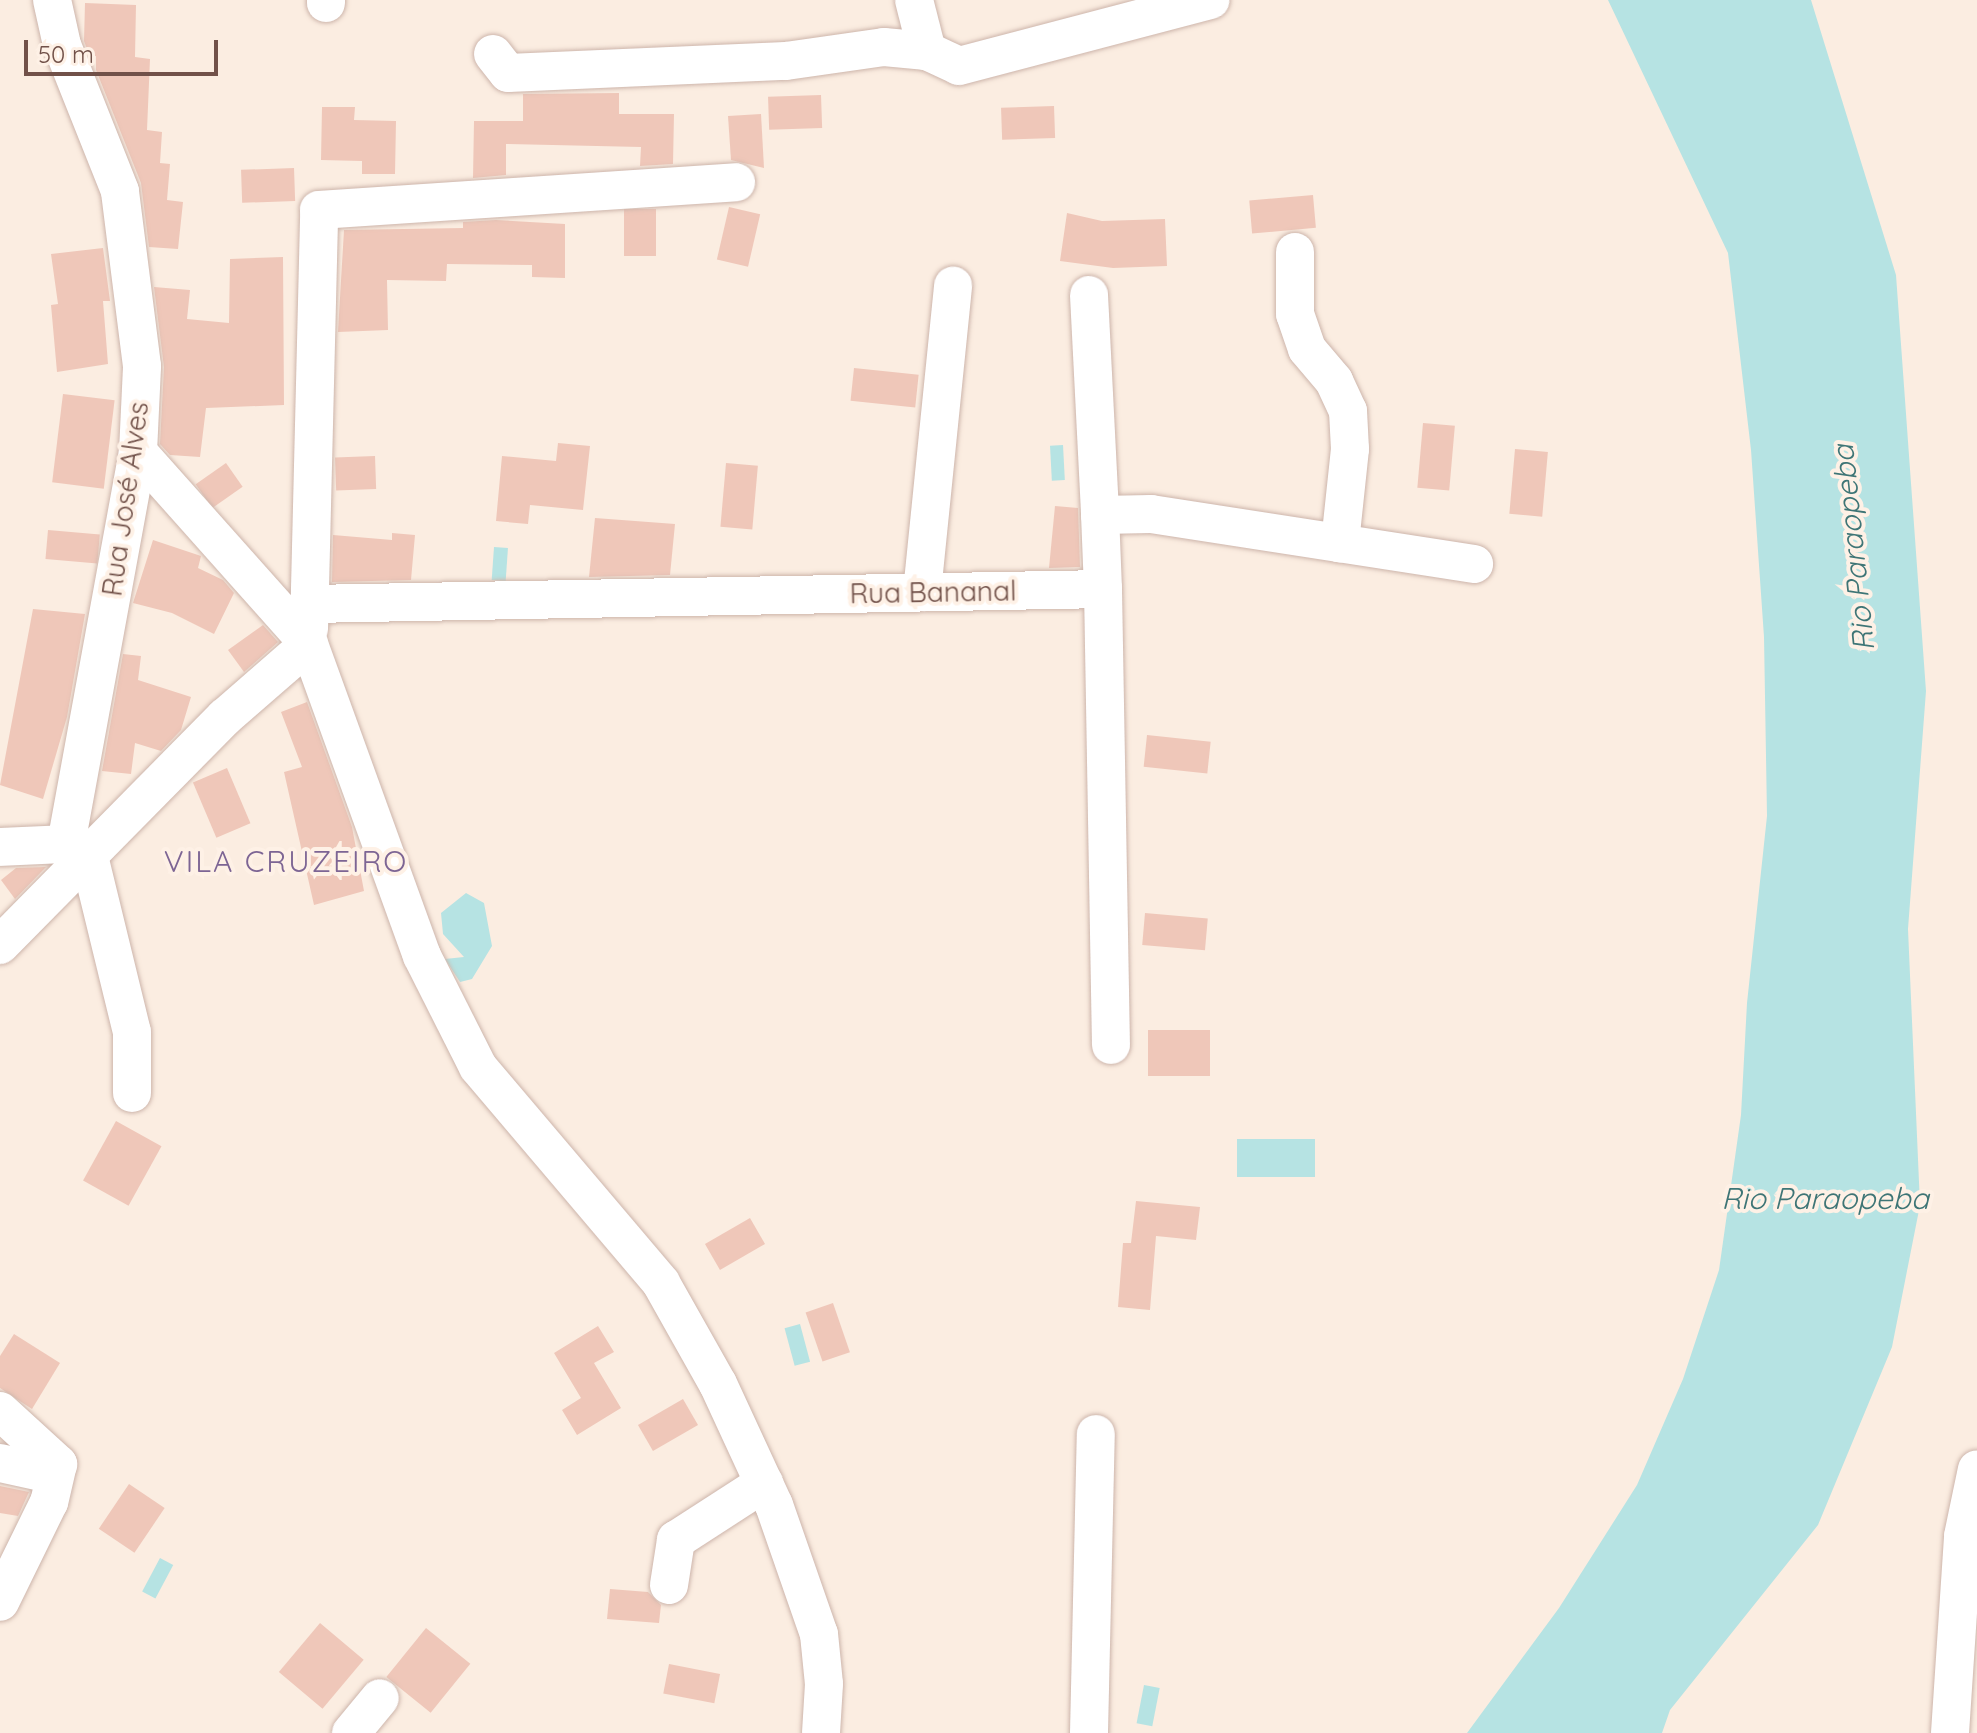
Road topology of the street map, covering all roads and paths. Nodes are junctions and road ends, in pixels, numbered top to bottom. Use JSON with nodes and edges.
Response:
{"nodes":[{"id":1,"x":52,"y":0,"type":"edge"},
{"id":2,"x":914,"y":0,"type":"edge"},
{"id":3,"x":1210,"y":0,"type":"edge"},
{"id":4,"x":927,"y":51,"type":"junction"},
{"id":5,"x":493,"y":54,"type":"dead end"},
{"id":6,"x":736,"y":182,"type":"dead end"},
{"id":7,"x":1295,"y":252,"type":"dead end"},
{"id":8,"x":953,"y":286,"type":"dead end"},
{"id":9,"x":1089,"y":295,"type":"dead end"},
{"id":10,"x":138,"y":452,"type":"junction"},
{"id":11,"x":1100,"y":515,"type":"junction"},
{"id":12,"x":1340,"y":543,"type":"junction"},
{"id":13,"x":1474,"y":564,"type":"dead end"},
{"id":14,"x":1103,"y":589,"type":"junction"},
{"id":15,"x":922,"y":592,"type":"junction"},
{"id":16,"x":310,"y":604,"type":"junction"},
{"id":17,"x":309,"y":644,"type":"junction"},
{"id":18,"x":0,"y":847,"type":"edge"},
{"id":19,"x":76,"y":857,"type":"junction"},
{"id":20,"x":0,"y":945,"type":"edge"},
{"id":21,"x":1111,"y":1045,"type":"dead end"},
{"id":22,"x":132,"y":1093,"type":"dead end"},
{"id":23,"x":0,"y":1411,"type":"edge"},
{"id":24,"x":1096,"y":1434,"type":"dead end"},
{"id":25,"x":0,"y":1463,"type":"edge"},
{"id":26,"x":1977,"y":1469,"type":"edge"},
{"id":27,"x":55,"y":1475,"type":"junction"},
{"id":28,"x":764,"y":1483,"type":"junction"},
{"id":29,"x":669,"y":1585,"type":"dead end"},
{"id":30,"x":0,"y":1602,"type":"edge"},
{"id":31,"x":380,"y":1698,"type":"dead end"},
{"id":32,"x":351,"y":1733,"type":"edge"},
{"id":33,"x":821,"y":1733,"type":"edge"},
{"id":34,"x":1089,"y":1733,"type":"edge"},
{"id":35,"x":1950,"y":1733,"type":"edge"}],
"edges":[{"from":1,"to":10,"type":"street","name":"Rua José Alves"},
{"from":2,"to":4,"type":"street"},
{"from":3,"to":4,"type":"street"},
{"from":4,"to":5,"type":"street"},
{"from":6,"to":16,"type":"street"},
{"from":7,"to":12,"type":"street"},
{"from":8,"to":15,"type":"street"},
{"from":9,"to":11,"type":"street"},
{"from":10,"to":17,"type":"street"},
{"from":10,"to":19,"type":"street","name":"Rua José Alves"},
{"from":11,"to":12,"type":"street"},
{"from":11,"to":14,"type":"street"},
{"from":12,"to":13,"type":"street"},
{"from":14,"to":15,"type":"street","name":"Rua Bananal"},
{"from":14,"to":21,"type":"street"},
{"from":15,"to":16,"type":"street","name":"Rua Bananal"},
{"from":16,"to":17,"type":"street"},
{"from":17,"to":19,"type":"street"},
{"from":17,"to":28,"type":"street"},
{"from":18,"to":19,"type":"street"},
{"from":19,"to":20,"type":"street"},
{"from":19,"to":22,"type":"street"},
{"from":23,"to":27,"type":"street"},
{"from":24,"to":34,"type":"street"},
{"from":25,"to":27,"type":"street"},
{"from":26,"to":35,"type":"street"},
{"from":27,"to":30,"type":"street"},
{"from":28,"to":29,"type":"street"},
{"from":28,"to":33,"type":"street"},
{"from":31,"to":32,"type":"street"}]}
